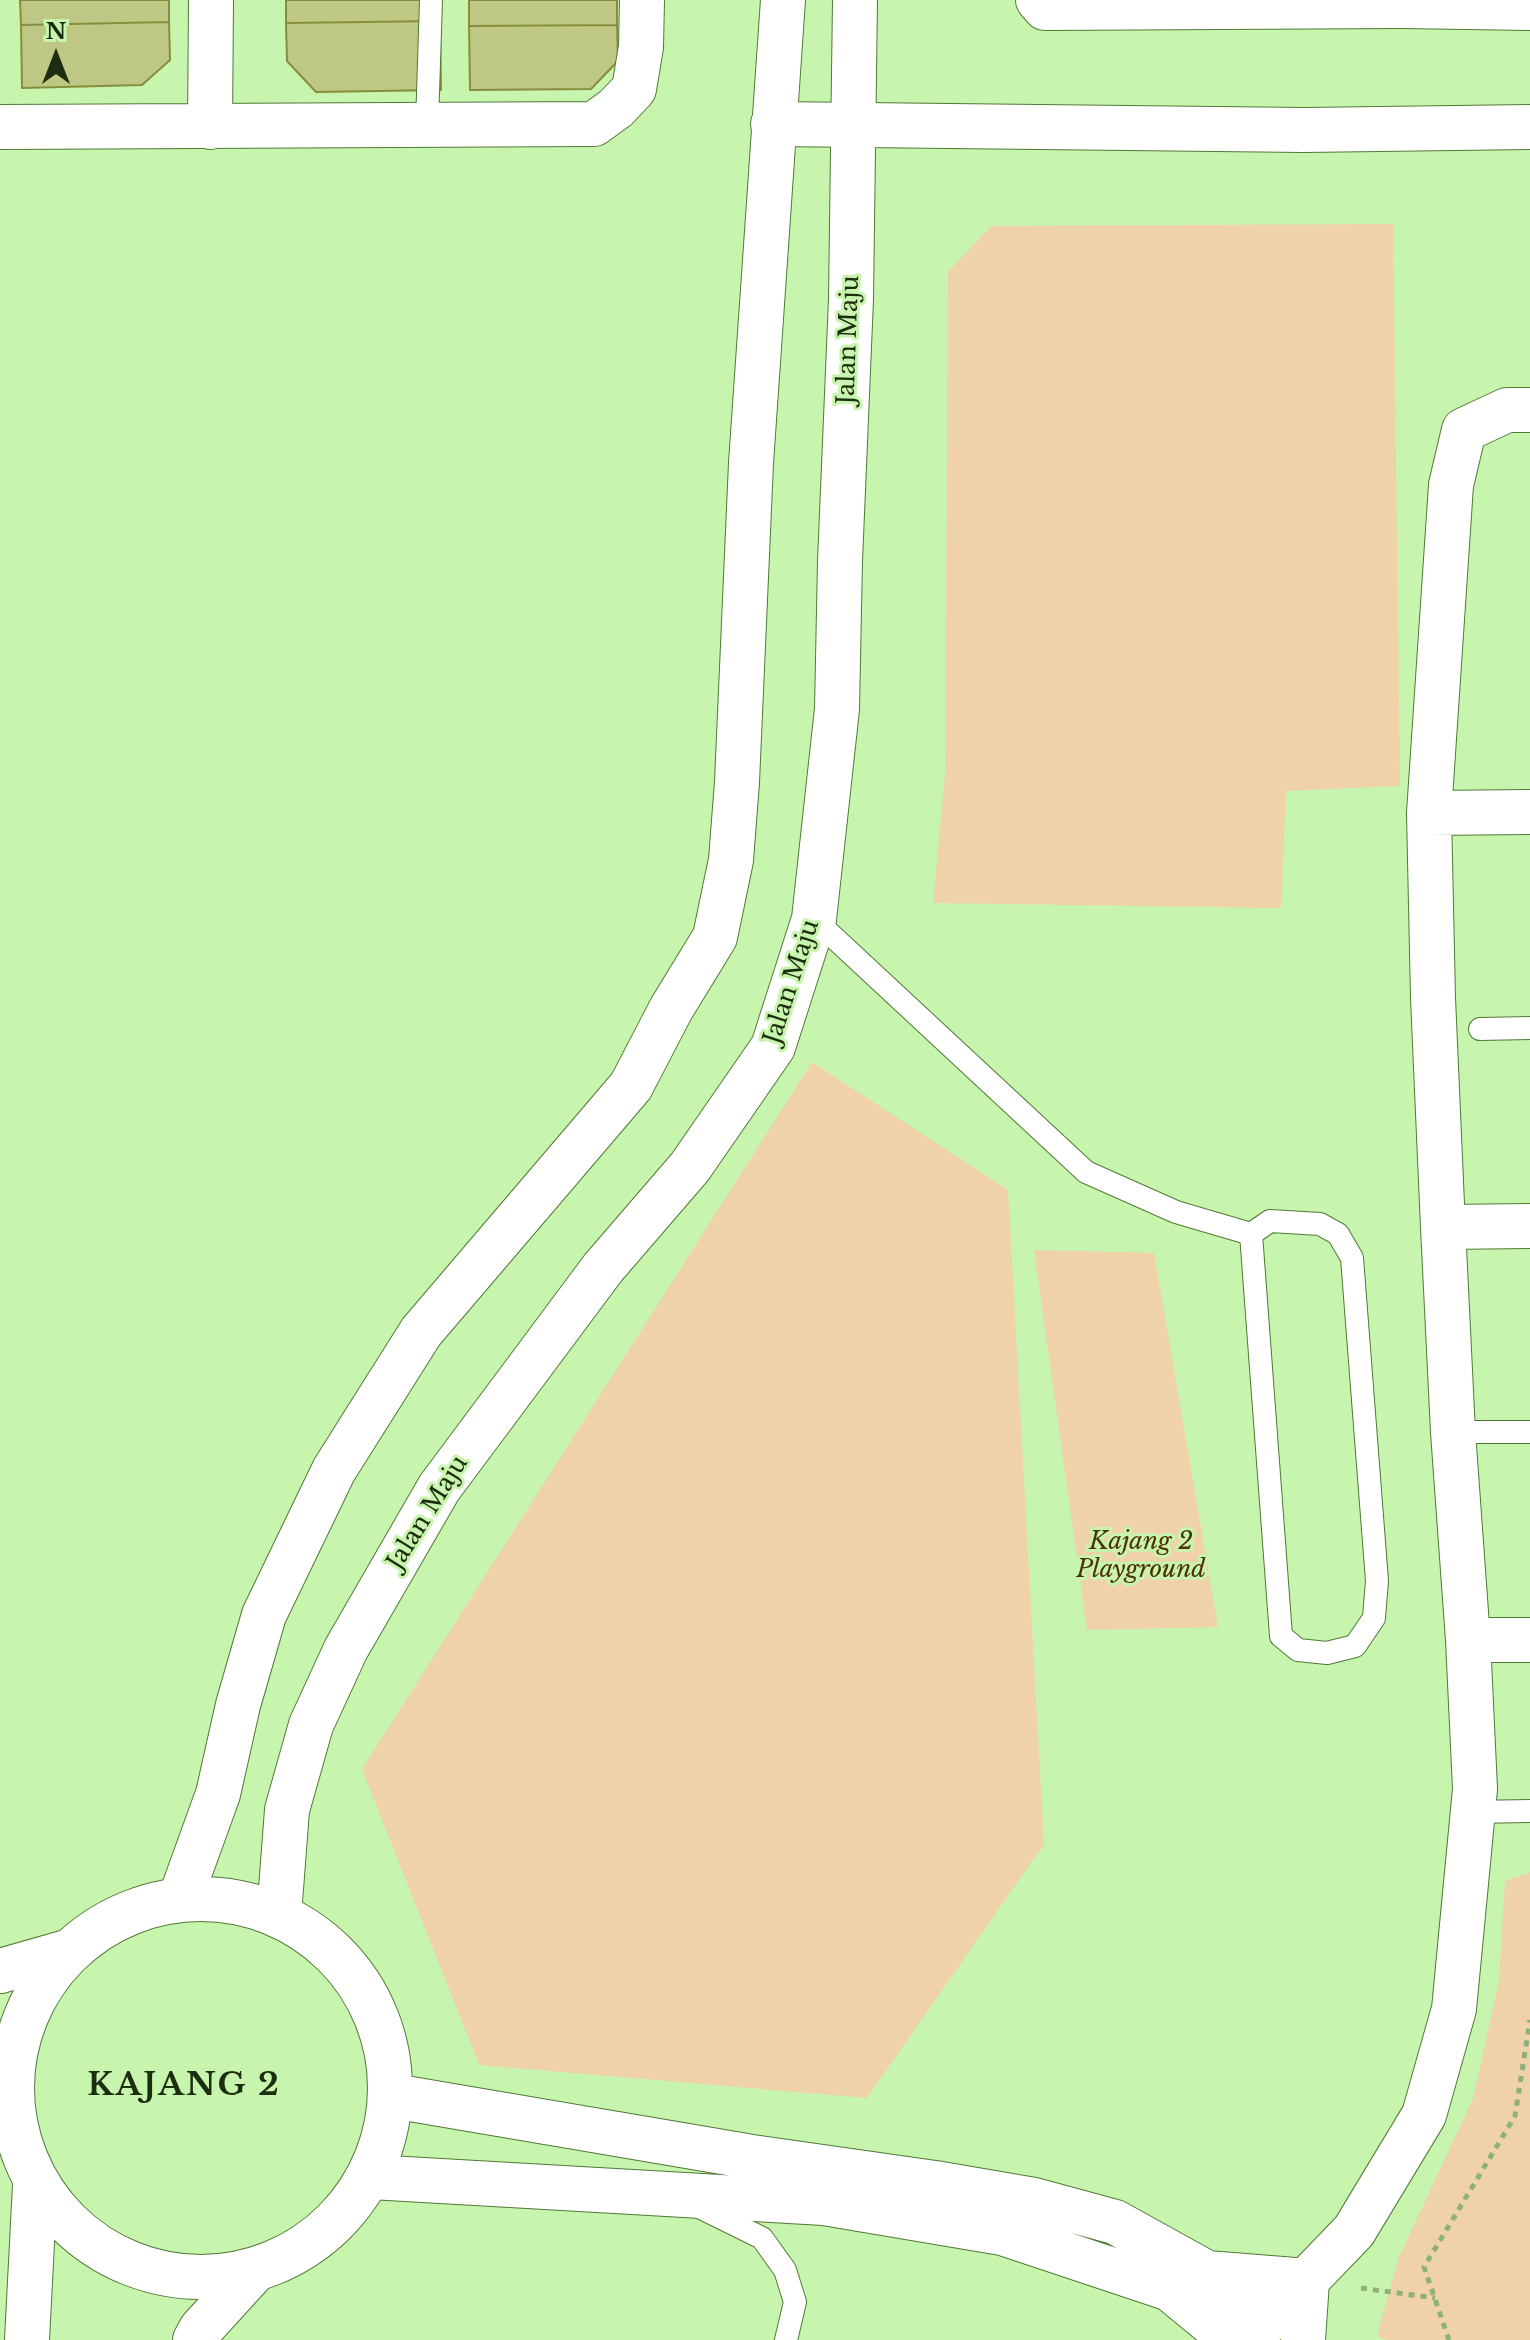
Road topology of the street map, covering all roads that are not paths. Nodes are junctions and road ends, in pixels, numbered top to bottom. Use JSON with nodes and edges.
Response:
{"nodes":[{"id":1,"x":211,"y":0,"type":"edge"},
{"id":2,"x":431,"y":0,"type":"edge"},
{"id":3,"x":642,"y":0,"type":"edge"},
{"id":4,"x":783,"y":0,"type":"edge"},
{"id":5,"x":855,"y":0,"type":"edge"},
{"id":6,"x":1038,"y":0,"type":"edge"},
{"id":7,"x":1530,"y":8,"type":"edge"},
{"id":8,"x":773,"y":124,"type":"junction"},
{"id":9,"x":427,"y":125,"type":"junction"},
{"id":10,"x":0,"y":127,"type":"edge"},
{"id":11,"x":210,"y":127,"type":"junction"},
{"id":12,"x":853,"y":127,"type":"junction"},
{"id":13,"x":1530,"y":127,"type":"edge"},
{"id":14,"x":1518,"y":410,"type":"edge"},
{"id":15,"x":1530,"y":812,"type":"edge"},
{"id":16,"x":1429,"y":813,"type":"junction"},
{"id":17,"x":814,"y":919,"type":"junction"},
{"id":18,"x":1530,"y":1028,"type":"edge"},
{"id":19,"x":1480,"y":1029,"type":"dead end"},
{"id":20,"x":1530,"y":1226,"type":"edge"},
{"id":21,"x":1443,"y":1227,"type":"junction"},
{"id":22,"x":1251,"y":1234,"type":"junction"},
{"id":23,"x":1453,"y":1432,"type":"junction"},
{"id":24,"x":1530,"y":1432,"type":"edge"},
{"id":25,"x":1468,"y":1640,"type":"junction"},
{"id":26,"x":1530,"y":1640,"type":"edge"},
{"id":27,"x":1530,"y":1811,"type":"edge"},
{"id":28,"x":1472,"y":1812,"type":"junction"},
{"id":29,"x":180,"y":1899,"type":"junction"},
{"id":30,"x":279,"y":1915,"type":"junction"},
{"id":31,"x":67,"y":1952,"type":"junction"},
{"id":32,"x":0,"y":1971,"type":"edge"},
{"id":33,"x":393,"y":2096,"type":"junction"},
{"id":34,"x":8,"y":2132,"type":"edge"},
{"id":35,"x":371,"y":2177,"type":"junction"},
{"id":36,"x":35,"y":2185,"type":"junction"},
{"id":37,"x":673,"y":2194,"type":"junction"},
{"id":38,"x":255,"y":2270,"type":"junction"},
{"id":39,"x":1207,"y":2273,"type":"junction"},
{"id":40,"x":1307,"y":2281,"type":"junction"},
{"id":41,"x":1249,"y":2334,"type":"edge"},
{"id":42,"x":27,"y":2340,"type":"edge"},
{"id":43,"x":195,"y":2340,"type":"edge"},
{"id":44,"x":786,"y":2340,"type":"edge"},
{"id":45,"x":1303,"y":2340,"type":"edge"}],
"edges":[{"from":1,"to":11,"type":"street"},
{"from":2,"to":9,"type":"lane"},
{"from":3,"to":9,"type":"street"},
{"from":4,"to":8,"type":"street"},
{"from":5,"to":12,"type":"street","name":"Jalan Maju"},
{"from":6,"to":7,"type":"street"},
{"from":8,"to":12,"type":"street"},
{"from":8,"to":29,"type":"street"},
{"from":9,"to":11,"type":"street"},
{"from":10,"to":11,"type":"street"},
{"from":12,"to":13,"type":"street"},
{"from":12,"to":17,"type":"street","name":"Jalan Maju"},
{"from":14,"to":16,"type":"street"},
{"from":15,"to":16,"type":"street"},
{"from":16,"to":21,"type":"street"},
{"from":17,"to":22,"type":"lane"},
{"from":17,"to":30,"type":"street","name":"Jalan Maju"},
{"from":18,"to":19,"type":"lane"},
{"from":20,"to":21,"type":"street"},
{"from":21,"to":23,"type":"street"},
{"from":22,"to":22,"type":"lane"},
{"from":23,"to":24,"type":"lane"},
{"from":23,"to":25,"type":"street"},
{"from":25,"to":26,"type":"street"},
{"from":25,"to":28,"type":"street"},
{"from":27,"to":28,"type":"lane"},
{"from":28,"to":40,"type":"street"},
{"from":29,"to":30,"type":"street"},
{"from":29,"to":31,"type":"street"},
{"from":30,"to":33,"type":"street"},
{"from":31,"to":32,"type":"street"},
{"from":31,"to":34,"type":"street"},
{"from":33,"to":35,"type":"street"},
{"from":33,"to":39,"type":"street"},
{"from":34,"to":36,"type":"street"},
{"from":35,"to":37,"type":"street"},
{"from":35,"to":38,"type":"street"},
{"from":36,"to":38,"type":"street"},
{"from":36,"to":42,"type":"street"},
{"from":37,"to":41,"type":"street"},
{"from":37,"to":44,"type":"lane"},
{"from":38,"to":43,"type":"street"},
{"from":39,"to":40,"type":"street"},
{"from":39,"to":41,"type":"street"},
{"from":40,"to":41,"type":"street"},
{"from":40,"to":45,"type":"street"}]}
